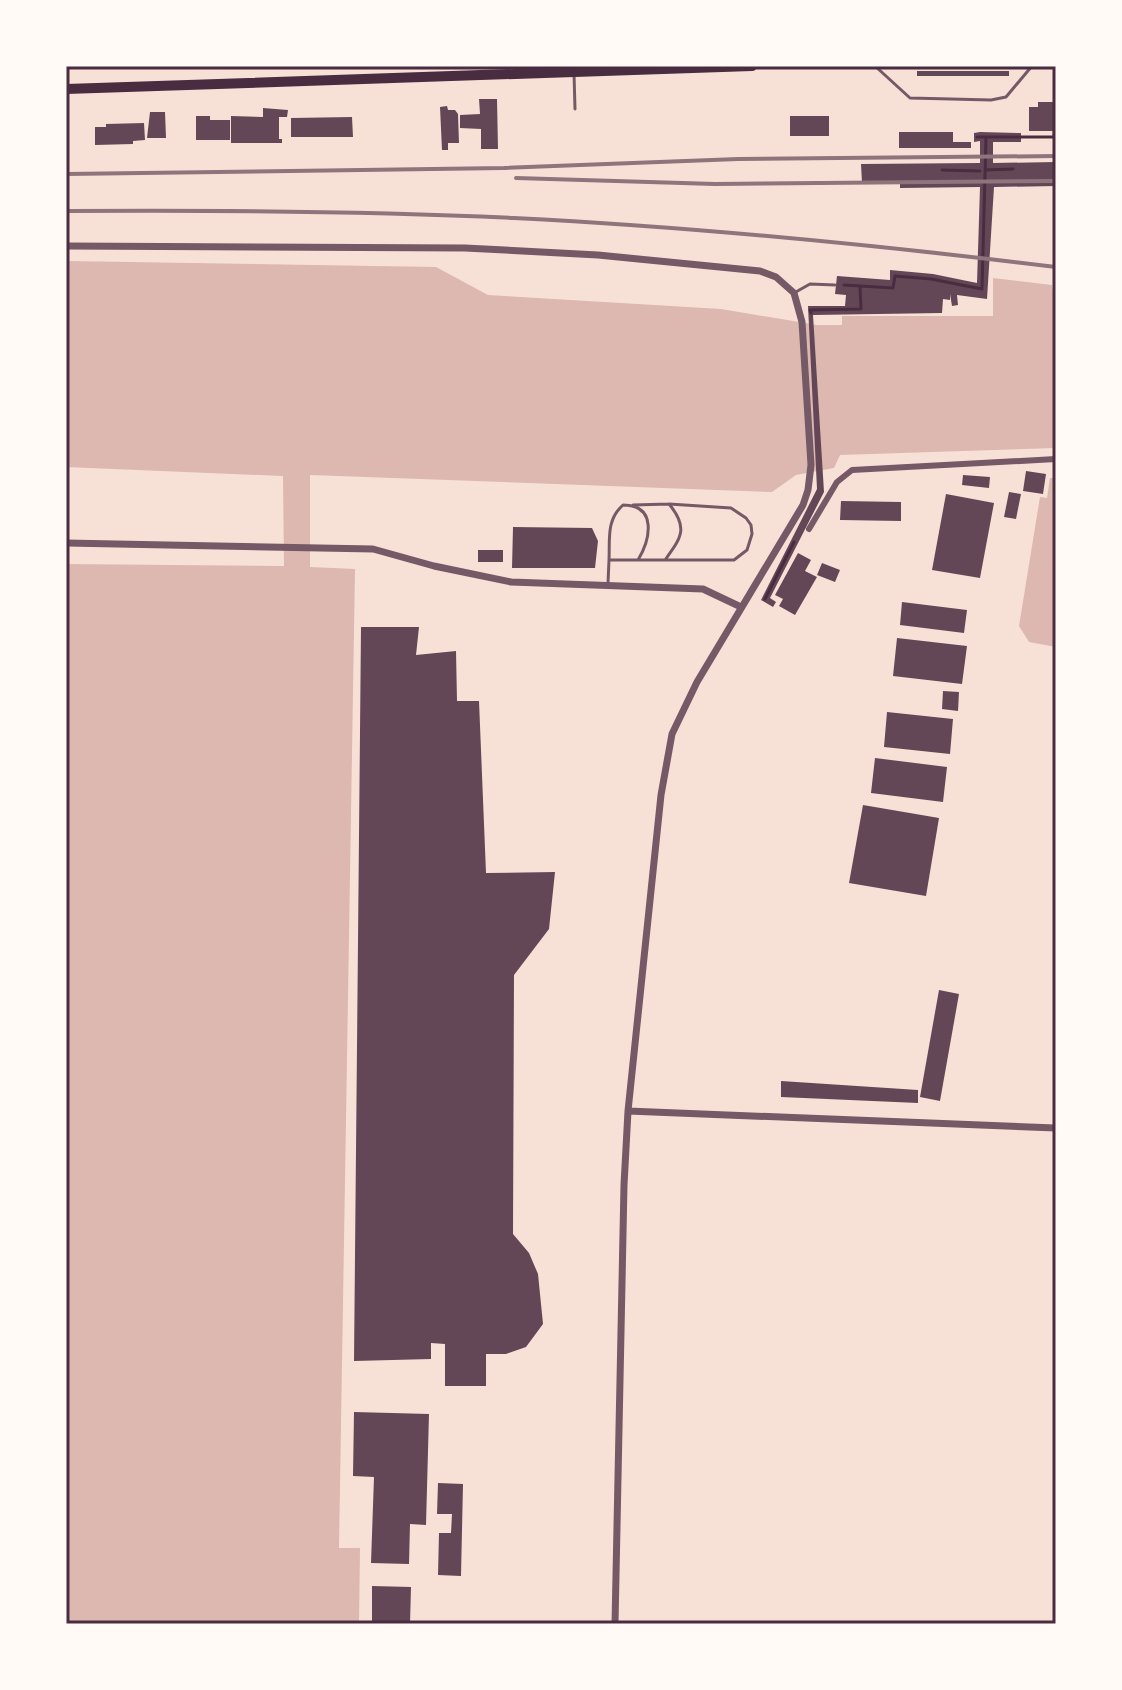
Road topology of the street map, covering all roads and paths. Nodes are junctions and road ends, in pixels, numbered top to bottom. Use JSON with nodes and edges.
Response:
{"nodes":[{"id":1,"x":752,"y":66,"type":"edge"},
{"id":2,"x":875,"y":66,"type":"edge"},
{"id":3,"x":1032,"y":66,"type":"edge"},
{"id":4,"x":561,"y":70,"type":"edge"},
{"id":5,"x":574,"y":73,"type":"junction"},
{"id":6,"x":66,"y":89,"type":"edge"},
{"id":7,"x":1056,"y":96,"type":"edge"},
{"id":8,"x":575,"y":109,"type":"dead end"},
{"id":9,"x":977,"y":137,"type":"dead end"},
{"id":10,"x":986,"y":137,"type":"junction"},
{"id":11,"x":1013,"y":169,"type":"dead end"},
{"id":12,"x":942,"y":170,"type":"dead end"},
{"id":13,"x":986,"y":170,"type":"junction"},
{"id":14,"x":66,"y":246,"type":"edge"},
{"id":15,"x":835,"y":285,"type":"joint"},
{"id":16,"x":860,"y":287,"type":"junction"},
{"id":17,"x":794,"y":293,"type":"junction"},
{"id":18,"x":811,"y":324,"type":"dead end"},
{"id":19,"x":1056,"y":459,"type":"edge"},
{"id":20,"x":669,"y":504,"type":"junction"},
{"id":21,"x":632,"y":505,"type":"junction"},
{"id":22,"x":809,"y":529,"type":"dead end"},
{"id":23,"x":66,"y":543,"type":"edge"},
{"id":24,"x":609,"y":560,"type":"junction"},
{"id":25,"x":638,"y":560,"type":"junction"},
{"id":26,"x":665,"y":560,"type":"junction"},
{"id":27,"x":608,"y":586,"type":"junction"},
{"id":28,"x":741,"y":607,"type":"junction"},
{"id":29,"x":628,"y":1111,"type":"junction"},
{"id":30,"x":1056,"y":1128,"type":"edge"},
{"id":31,"x":615,"y":1624,"type":"edge"}],
"edges":[{"from":1,"to":5,"type":"highway"},
{"from":2,"to":3,"type":"lane"},
{"from":4,"to":5,"type":"highway"},
{"from":4,"to":6,"type":"highway"},
{"from":5,"to":8,"type":"lane"},
{"from":7,"to":10,"type":"path"},
{"from":9,"to":10,"type":"path"},
{"from":10,"to":13,"type":"path"},
{"from":11,"to":13,"type":"path"},
{"from":12,"to":13,"type":"path"},
{"from":13,"to":16,"type":"path"},
{"from":14,"to":17,"type":"street"},
{"from":15,"to":16,"type":"path"},
{"from":15,"to":17,"type":"lane"},
{"from":16,"to":18,"type":"path"},
{"from":17,"to":28,"type":"street"},
{"from":19,"to":22,"type":"street"},
{"from":20,"to":21,"type":"lane"},
{"from":20,"to":26,"type":"lane"},
{"from":20,"to":26,"type":"lane"},
{"from":21,"to":24,"type":"lane"},
{"from":21,"to":25,"type":"lane"},
{"from":23,"to":27,"type":"street"},
{"from":24,"to":25,"type":"lane"},
{"from":24,"to":27,"type":"lane"},
{"from":25,"to":26,"type":"lane"},
{"from":27,"to":28,"type":"street"},
{"from":28,"to":29,"type":"street"},
{"from":29,"to":30,"type":"street"},
{"from":29,"to":31,"type":"street"}]}
